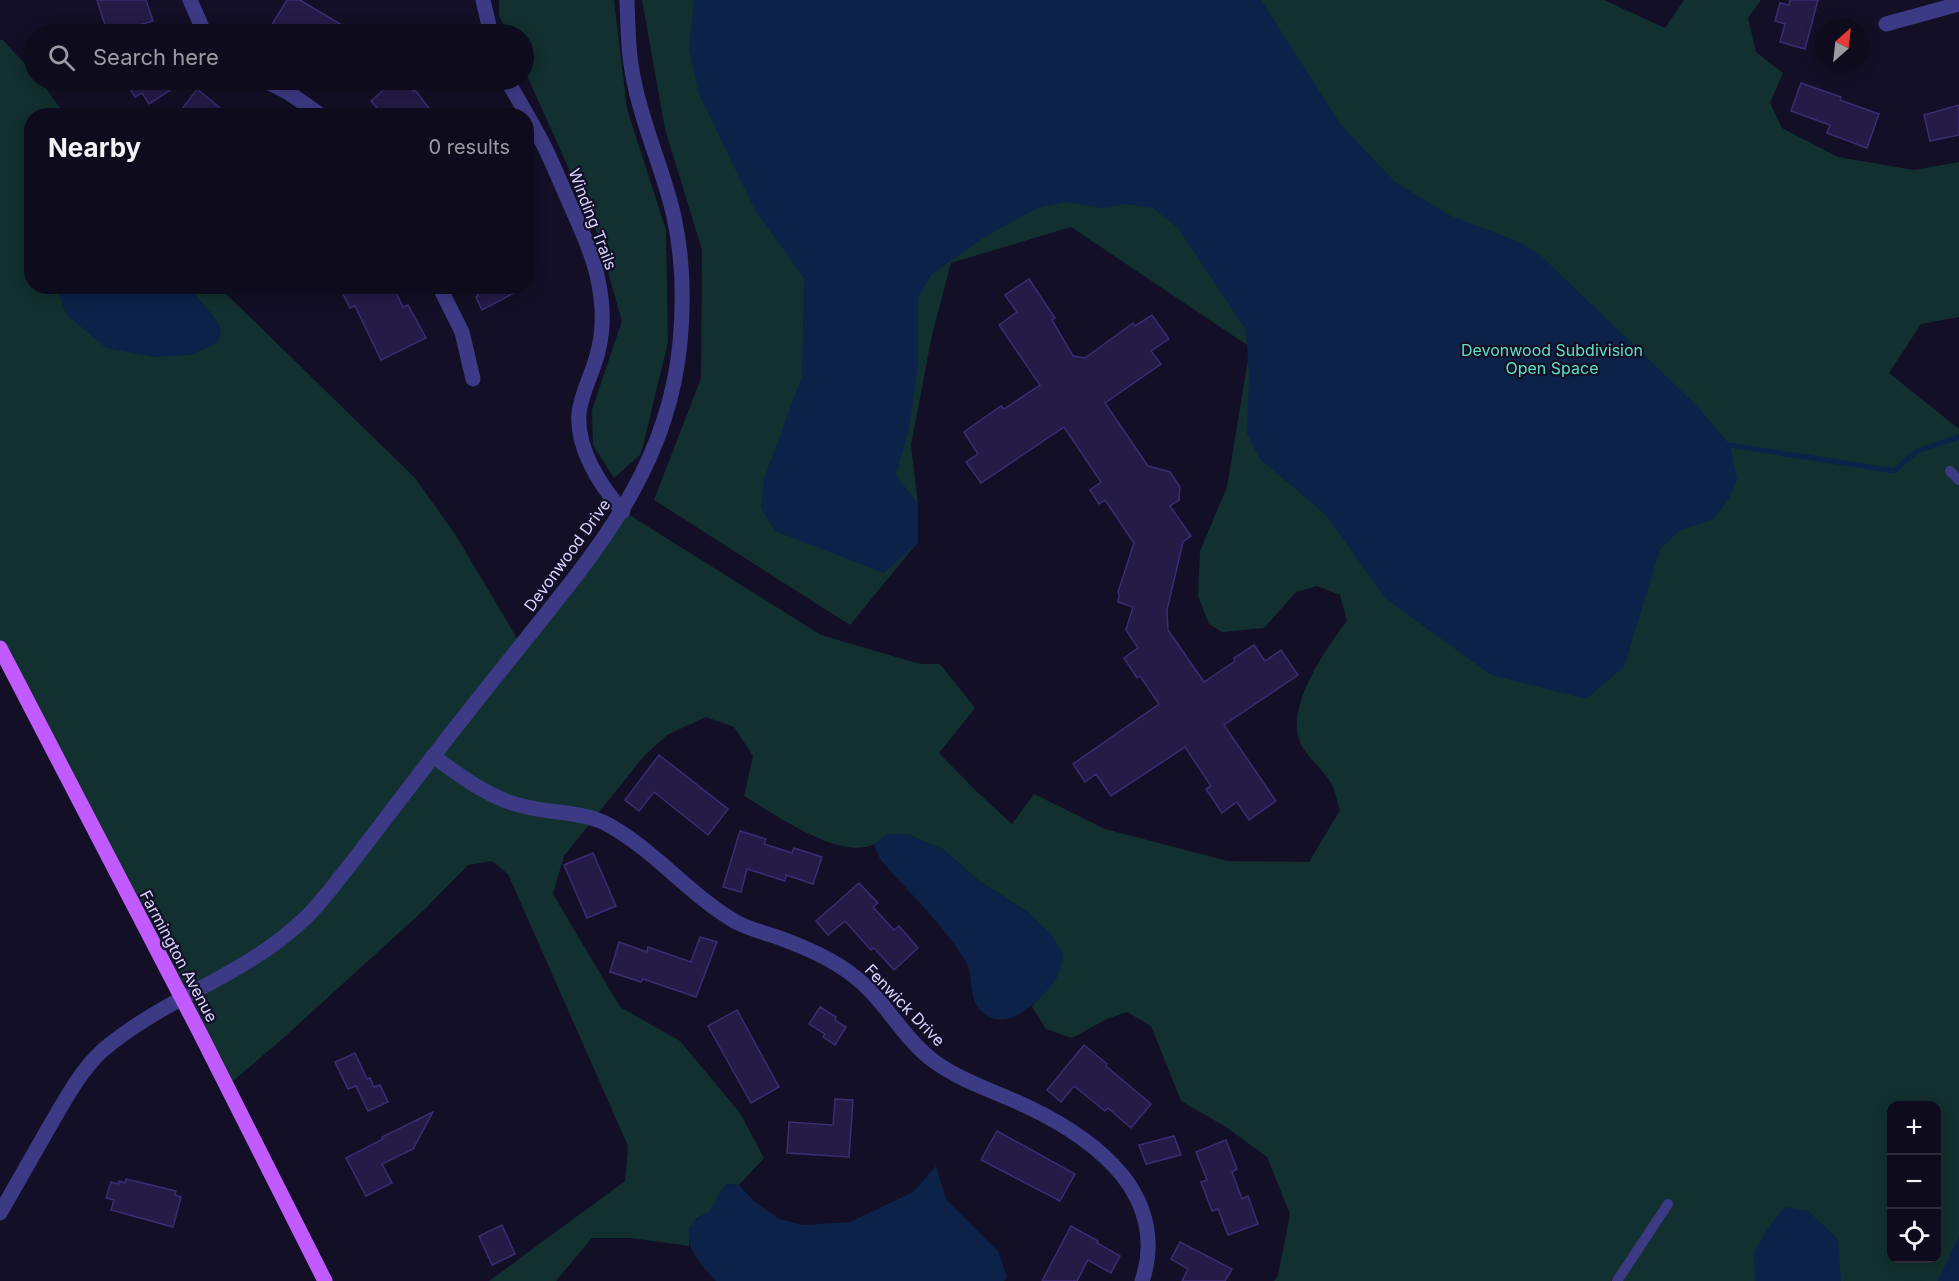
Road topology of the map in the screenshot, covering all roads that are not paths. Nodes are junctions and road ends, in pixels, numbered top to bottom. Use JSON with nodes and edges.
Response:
{"nodes":[{"id":1,"x":190,"y":0,"type":"edge"},
{"id":2,"x":483,"y":0,"type":"edge"},
{"id":3,"x":627,"y":0,"type":"edge"},
{"id":4,"x":1959,"y":4,"type":"edge"},
{"id":5,"x":201,"y":24,"type":"edge"},
{"id":6,"x":489,"y":24,"type":"edge"},
{"id":7,"x":1886,"y":24,"type":"dead end"},
{"id":8,"x":283,"y":90,"type":"edge"},
{"id":9,"x":513,"y":90,"type":"edge"},
{"id":10,"x":311,"y":108,"type":"edge"},
{"id":11,"x":523,"y":108,"type":"edge"},
{"id":12,"x":534,"y":128,"type":"edge"},
{"id":13,"x":443,"y":294,"type":"edge"},
{"id":14,"x":473,"y":379,"type":"dead end"},
{"id":15,"x":1950,"y":471,"type":"dead end"},
{"id":16,"x":1959,"y":480,"type":"edge"},
{"id":17,"x":623,"y":511,"type":"junction"},
{"id":18,"x":0,"y":648,"type":"edge"},
{"id":19,"x":433,"y":756,"type":"junction"},
{"id":20,"x":180,"y":998,"type":"junction"},
{"id":21,"x":1668,"y":1204,"type":"dead end"},
{"id":22,"x":0,"y":1213,"type":"edge"},
{"id":23,"x":325,"y":1281,"type":"edge"},
{"id":24,"x":1142,"y":1281,"type":"edge"},
{"id":25,"x":1617,"y":1281,"type":"edge"}],
"edges":[{"from":1,"to":5,"type":"street"},
{"from":2,"to":6,"type":"street"},
{"from":3,"to":17,"type":"street","name":"Devonwood Drive"},
{"from":4,"to":7,"type":"street"},
{"from":8,"to":10,"type":"street"},
{"from":9,"to":11,"type":"street","name":"Winding Trails"},
{"from":12,"to":17,"type":"street","name":"Winding Trails"},
{"from":13,"to":14,"type":"street"},
{"from":15,"to":16,"type":"lane"},
{"from":17,"to":19,"type":"street","name":"Devonwood Drive"},
{"from":18,"to":20,"type":"main road","name":"Farmington Avenue"},
{"from":19,"to":20,"type":"street","name":"Devonwood Drive"},
{"from":19,"to":24,"type":"street","name":"Fenwick Drive"},
{"from":20,"to":22,"type":"street","name":"Devonwood Drive"},
{"from":20,"to":23,"type":"main road","name":"Farmington Avenue"},
{"from":21,"to":25,"type":"lane"}]}
